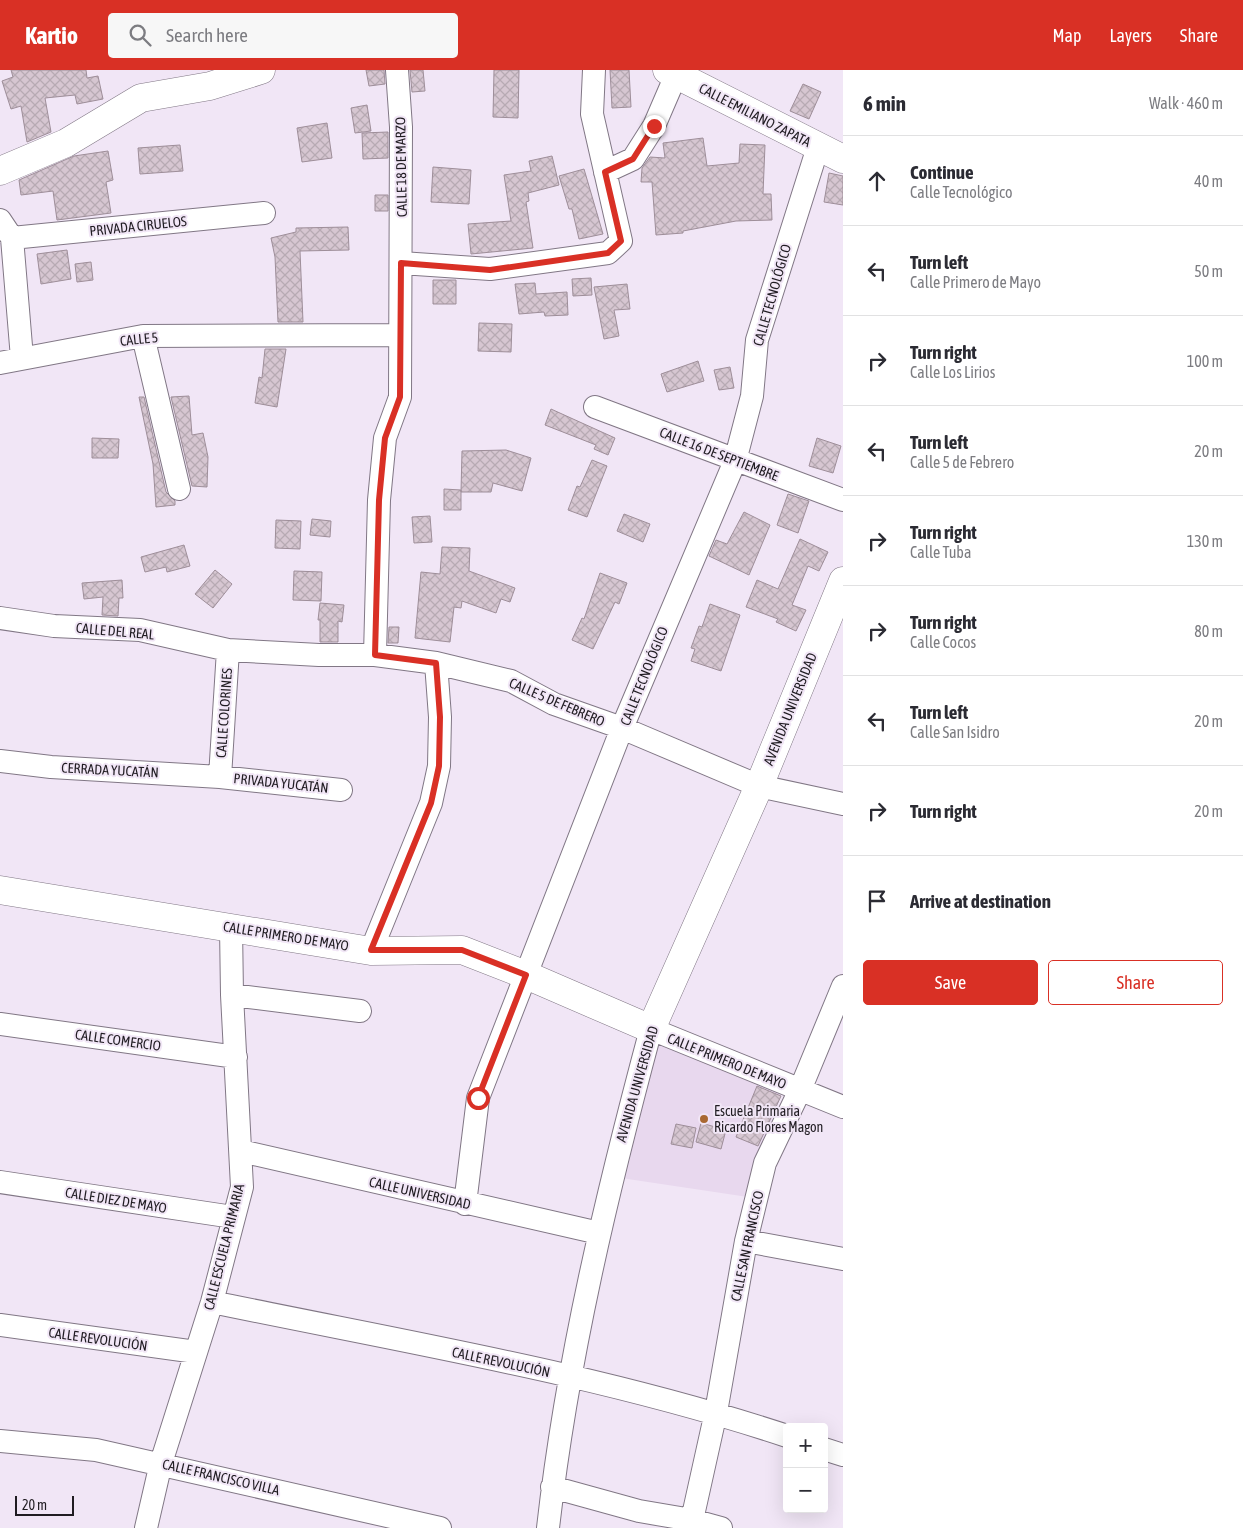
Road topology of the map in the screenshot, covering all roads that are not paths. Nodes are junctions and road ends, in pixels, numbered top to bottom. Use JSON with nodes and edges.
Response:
{"nodes":[{"id":1,"x":261,"y":70,"type":"edge"},
{"id":2,"x":397,"y":70,"type":"edge"},
{"id":3,"x":594,"y":70,"type":"edge"},
{"id":4,"x":672,"y":72,"type":"edge"},
{"id":5,"x":818,"y":146,"type":"junction"},
{"id":6,"x":843,"y":159,"type":"edge"},
{"id":7,"x":0,"y":171,"type":"edge"},
{"id":8,"x":605,"y":172,"type":"junction"},
{"id":9,"x":264,"y":213,"type":"dead end"},
{"id":10,"x":0,"y":220,"type":"edge"},
{"id":11,"x":12,"y":238,"type":"junction"},
{"id":12,"x":401,"y":263,"type":"junction"},
{"id":13,"x":400,"y":335,"type":"junction"},
{"id":14,"x":143,"y":336,"type":"junction"},
{"id":15,"x":22,"y":358,"type":"junction"},
{"id":16,"x":0,"y":363,"type":"edge"},
{"id":17,"x":595,"y":407,"type":"dead end"},
{"id":18,"x":734,"y":461,"type":"junction"},
{"id":19,"x":179,"y":489,"type":"dead end"},
{"id":20,"x":843,"y":500,"type":"edge"},
{"id":21,"x":843,"y":581,"type":"edge"},
{"id":22,"x":0,"y":618,"type":"edge"},
{"id":23,"x":228,"y":650,"type":"junction"},
{"id":24,"x":375,"y":655,"type":"junction"},
{"id":25,"x":436,"y":663,"type":"junction"},
{"id":26,"x":622,"y":728,"type":"junction"},
{"id":27,"x":0,"y":761,"type":"edge"},
{"id":28,"x":220,"y":777,"type":"junction"},
{"id":29,"x":759,"y":786,"type":"junction"},
{"id":30,"x":341,"y":790,"type":"dead end"},
{"id":31,"x":843,"y":804,"type":"edge"},
{"id":32,"x":0,"y":890,"type":"edge"},
{"id":33,"x":231,"y":927,"type":"junction"},
{"id":34,"x":371,"y":950,"type":"junction"},
{"id":35,"x":526,"y":975,"type":"junction"},
{"id":36,"x":843,"y":986,"type":"edge"},
{"id":37,"x":232,"y":995,"type":"junction"},
{"id":38,"x":360,"y":1011,"type":"dead end"},
{"id":39,"x":0,"y":1024,"type":"edge"},
{"id":40,"x":651,"y":1030,"type":"junction"},
{"id":41,"x":236,"y":1056,"type":"junction"},
{"id":42,"x":800,"y":1090,"type":"junction"},
{"id":43,"x":843,"y":1107,"type":"edge"},
{"id":44,"x":241,"y":1151,"type":"junction"},
{"id":45,"x":0,"y":1182,"type":"edge"},
{"id":46,"x":465,"y":1204,"type":"junction"},
{"id":47,"x":233,"y":1217,"type":"junction"},
{"id":48,"x":599,"y":1233,"type":"junction"},
{"id":49,"x":746,"y":1241,"type":"junction"},
{"id":50,"x":843,"y":1259,"type":"edge"},
{"id":51,"x":212,"y":1302,"type":"junction"},
{"id":52,"x":0,"y":1325,"type":"edge"},
{"id":53,"x":196,"y":1352,"type":"junction"},
{"id":54,"x":571,"y":1376,"type":"junction"},
{"id":55,"x":716,"y":1412,"type":"junction"},
{"id":56,"x":783,"y":1435,"type":"edge"},
{"id":57,"x":0,"y":1441,"type":"edge"},
{"id":58,"x":828,"y":1449,"type":"edge"},
{"id":59,"x":843,"y":1455,"type":"edge"},
{"id":60,"x":161,"y":1463,"type":"junction"},
{"id":61,"x":552,"y":1487,"type":"junction"},
{"id":62,"x":692,"y":1520,"type":"junction"},
{"id":63,"x":146,"y":1528,"type":"edge"},
{"id":64,"x":440,"y":1528,"type":"edge"},
{"id":65,"x":548,"y":1528,"type":"edge"},
{"id":66,"x":721,"y":1528,"type":"edge"}],
"edges":[{"from":1,"to":7,"type":"street"},
{"from":2,"to":12,"type":"street","name":"CALLE 18 DE MARZO"},
{"from":3,"to":8,"type":"street"},
{"from":4,"to":5,"type":"street","name":"CALLE EMILIANO ZAPATA"},
{"from":4,"to":8,"type":"street"},
{"from":5,"to":6,"type":"street","name":"CALLE EMILIANO ZAPATA"},
{"from":5,"to":18,"type":"street","name":"CALLE TECNOLÓGICO"},
{"from":8,"to":12,"type":"street"},
{"from":9,"to":11,"type":"street","name":"PRIVADA CIRUELOS"},
{"from":10,"to":11,"type":"street"},
{"from":11,"to":15,"type":"street"},
{"from":12,"to":13,"type":"street","name":"CALLE 18 DE MARZO"},
{"from":13,"to":14,"type":"street","name":"CALLE 5"},
{"from":13,"to":24,"type":"street","name":"CALLE 18 DE MARZO"},
{"from":14,"to":15,"type":"street","name":"CALLE 5"},
{"from":14,"to":19,"type":"street"},
{"from":15,"to":16,"type":"street","name":"CALLE 5"},
{"from":17,"to":18,"type":"street","name":"CALLE 16 DE SEPTIEMBRE"},
{"from":18,"to":20,"type":"street","name":"CALLE 16 DE SEPTIEMBRE"},
{"from":18,"to":26,"type":"street","name":"CALLE TECNOLÓGICO"},
{"from":21,"to":29,"type":"street","name":"AVENIDA UNIVERSIDAD"},
{"from":22,"to":23,"type":"street","name":"CALLE DEL REAL"},
{"from":23,"to":24,"type":"street","name":"CALLE 5 DE FEBRERO"},
{"from":23,"to":28,"type":"street","name":"CALLE COLORINES"},
{"from":24,"to":25,"type":"street","name":"CALLE 5 DE FEBRERO"},
{"from":25,"to":26,"type":"street","name":"CALLE 5 DE FEBRERO"},
{"from":25,"to":34,"type":"street"},
{"from":26,"to":29,"type":"street","name":"CALLE 5 DE FEBRERO"},
{"from":26,"to":35,"type":"street","name":"CALLE TECNOLÓGICO"},
{"from":27,"to":28,"type":"street","name":"CERRADA YUCATÁN"},
{"from":28,"to":30,"type":"street","name":"PRIVADA YUCATÁN"},
{"from":29,"to":31,"type":"street","name":"CALLE 5 DE FEBRERO"},
{"from":29,"to":40,"type":"street","name":"AVENIDA UNIVERSIDAD"},
{"from":32,"to":33,"type":"street","name":"CALLE PRIMERO DE MAYO"},
{"from":33,"to":34,"type":"street","name":"CALLE PRIMERO DE MAYO"},
{"from":33,"to":37,"type":"street","name":"CALLE ESCUELA PRIMARIA"},
{"from":34,"to":35,"type":"street","name":"CALLE PRIMERO DE MAYO"},
{"from":35,"to":40,"type":"street","name":"CALLE PRIMERO DE MAYO"},
{"from":35,"to":46,"type":"street","name":"CALLE TECNOLÓGICO"},
{"from":36,"to":42,"type":"street","name":"CALLE SAN FRANCISCO"},
{"from":37,"to":38,"type":"street"},
{"from":37,"to":41,"type":"street","name":"CALLE ESCUELA PRIMARIA"},
{"from":39,"to":41,"type":"street","name":"CALLE COMERCIO"},
{"from":40,"to":42,"type":"street","name":"CALLE PRIMERO DE MAYO"},
{"from":40,"to":48,"type":"street","name":"AVENIDA UNIVERSIDAD"},
{"from":41,"to":44,"type":"street","name":"CALLE ESCUELA PRIMARIA"},
{"from":42,"to":43,"type":"street","name":"CALLE PRIMERO DE MAYO"},
{"from":42,"to":49,"type":"street","name":"CALLE SAN FRANCISCO"},
{"from":44,"to":46,"type":"street","name":"CALLE UNIVERSIDAD"},
{"from":44,"to":47,"type":"street","name":"CALLE ESCUELA PRIMARIA"},
{"from":45,"to":47,"type":"street","name":"CALLE DIEZ DE MAYO"},
{"from":46,"to":48,"type":"street","name":"CALLE UNIVERSIDAD"},
{"from":47,"to":51,"type":"street","name":"CALLE ESCUELA PRIMARIA"},
{"from":48,"to":54,"type":"street","name":"AVENIDA UNIVERSIDAD"},
{"from":49,"to":50,"type":"street"},
{"from":49,"to":55,"type":"street","name":"CALLE SAN FRANCISCO"},
{"from":51,"to":53,"type":"street","name":"CALLE ESCUELA PRIMARIA"},
{"from":51,"to":54,"type":"street","name":"CALLE REVOLUCIÓN"},
{"from":52,"to":53,"type":"street","name":"CALLE REVOLUCIÓN"},
{"from":53,"to":60,"type":"street","name":"CALLE ESCUELA PRIMARIA"},
{"from":54,"to":55,"type":"street","name":"CALLE REVOLUCIÓN"},
{"from":54,"to":61,"type":"street","name":"AVENIDA UNIVERSIDAD"},
{"from":55,"to":56,"type":"street","name":"CALLE REVOLUCIÓN"},
{"from":55,"to":62,"type":"street","name":"CALLE SAN FRANCISCO"},
{"from":57,"to":60,"type":"street","name":"CALLE FRANCISCO VILLA"},
{"from":58,"to":59,"type":"street"},
{"from":60,"to":63,"type":"street","name":"CALLE ESCUELA PRIMARIA"},
{"from":60,"to":64,"type":"street","name":"CALLE FRANCISCO VILLA"},
{"from":61,"to":62,"type":"street"},
{"from":61,"to":65,"type":"street","name":"AVENIDA UNIVERSIDAD"},
{"from":62,"to":66,"type":"street"}]}
